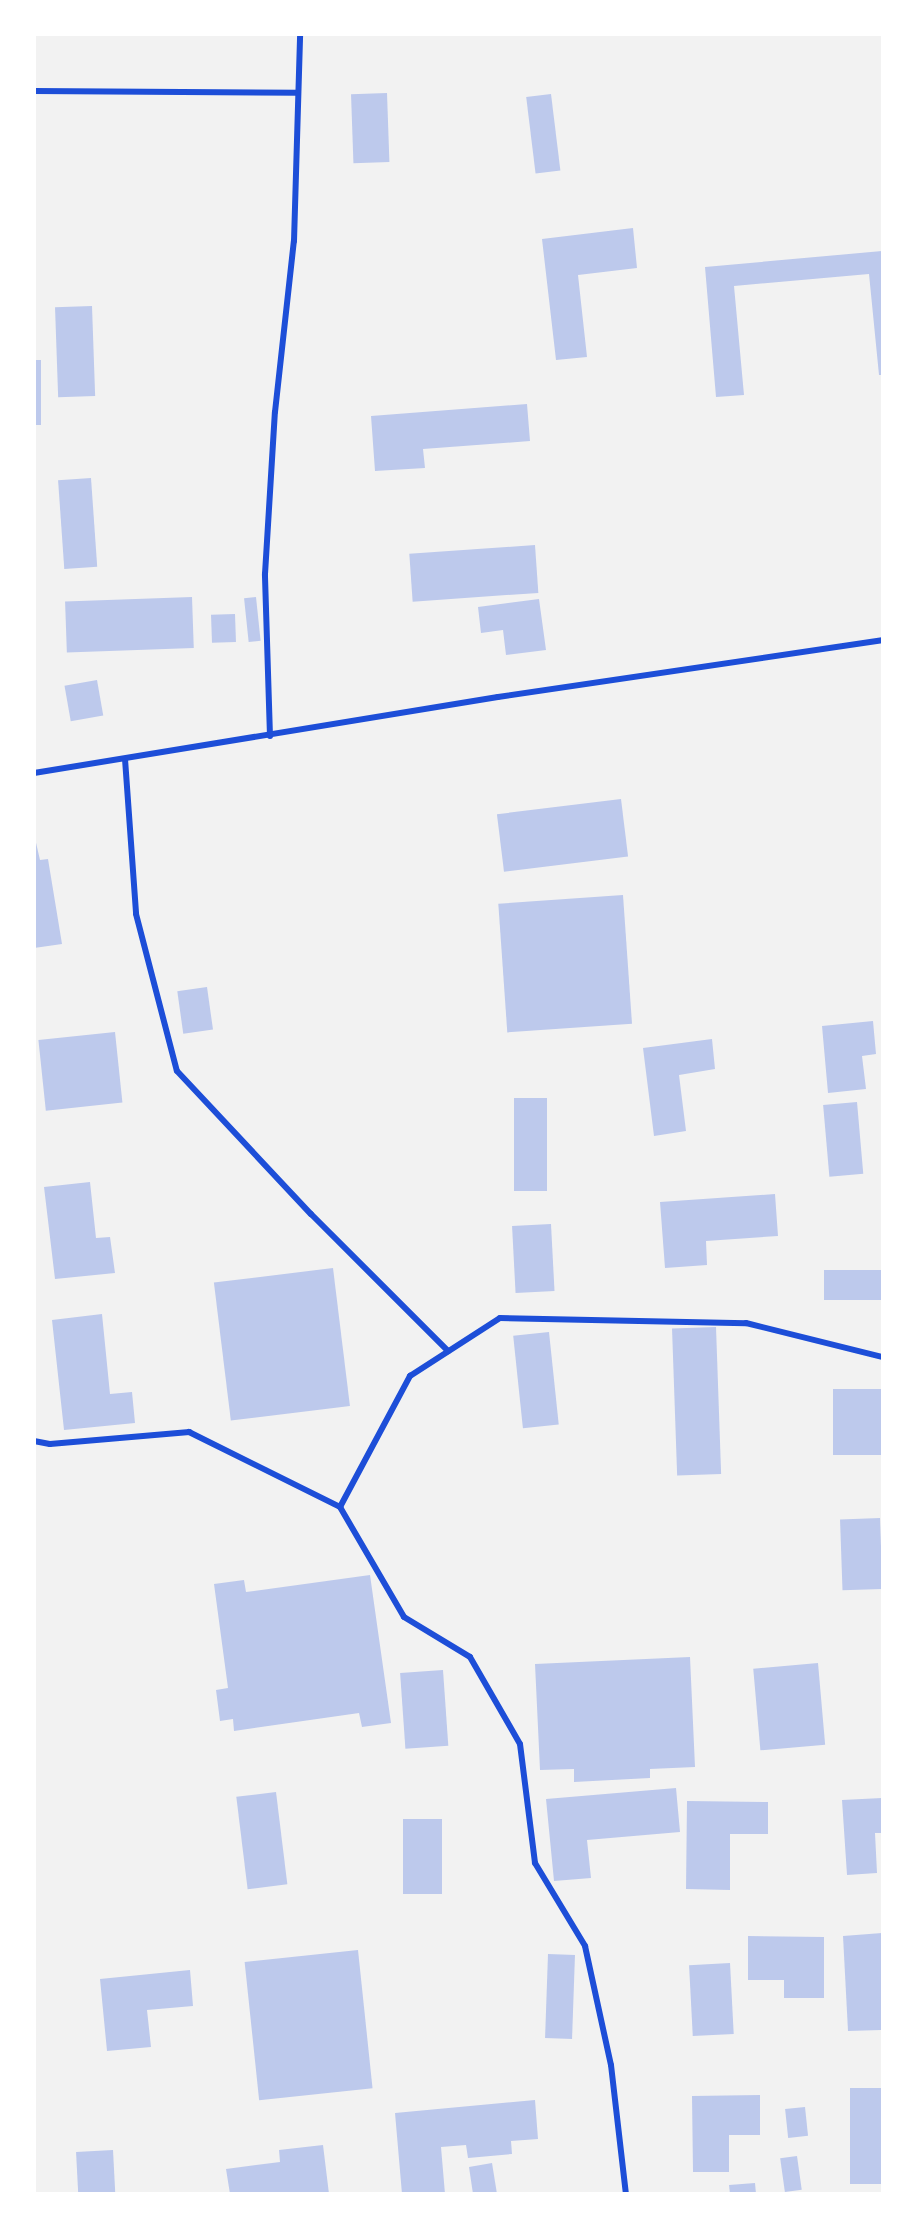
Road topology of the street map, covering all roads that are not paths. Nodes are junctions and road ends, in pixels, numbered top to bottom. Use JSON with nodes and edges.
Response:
{"nodes":[{"id":1,"x":300,"y":34,"type":"edge"},
{"id":2,"x":34,"y":91,"type":"edge"},
{"id":3,"x":298,"y":93,"type":"junction"},
{"id":4,"x":882,"y":640,"type":"edge"},
{"id":5,"x":270,"y":736,"type":"junction"},
{"id":6,"x":124,"y":759,"type":"junction"},
{"id":7,"x":34,"y":773,"type":"edge"},
{"id":8,"x":448,"y":1351,"type":"junction"},
{"id":9,"x":882,"y":1357,"type":"edge"},
{"id":10,"x":34,"y":1441,"type":"edge"},
{"id":11,"x":340,"y":1507,"type":"junction"},
{"id":12,"x":627,"y":2193,"type":"edge"}],
"edges":[{"from":1,"to":3,"type":"street"},
{"from":2,"to":3,"type":"street"},
{"from":3,"to":5,"type":"street"},
{"from":4,"to":5,"type":"street"},
{"from":5,"to":6,"type":"street"},
{"from":6,"to":7,"type":"street"},
{"from":6,"to":8,"type":"street"},
{"from":8,"to":9,"type":"street"},
{"from":8,"to":11,"type":"street"},
{"from":10,"to":11,"type":"street"},
{"from":11,"to":12,"type":"street"}]}
